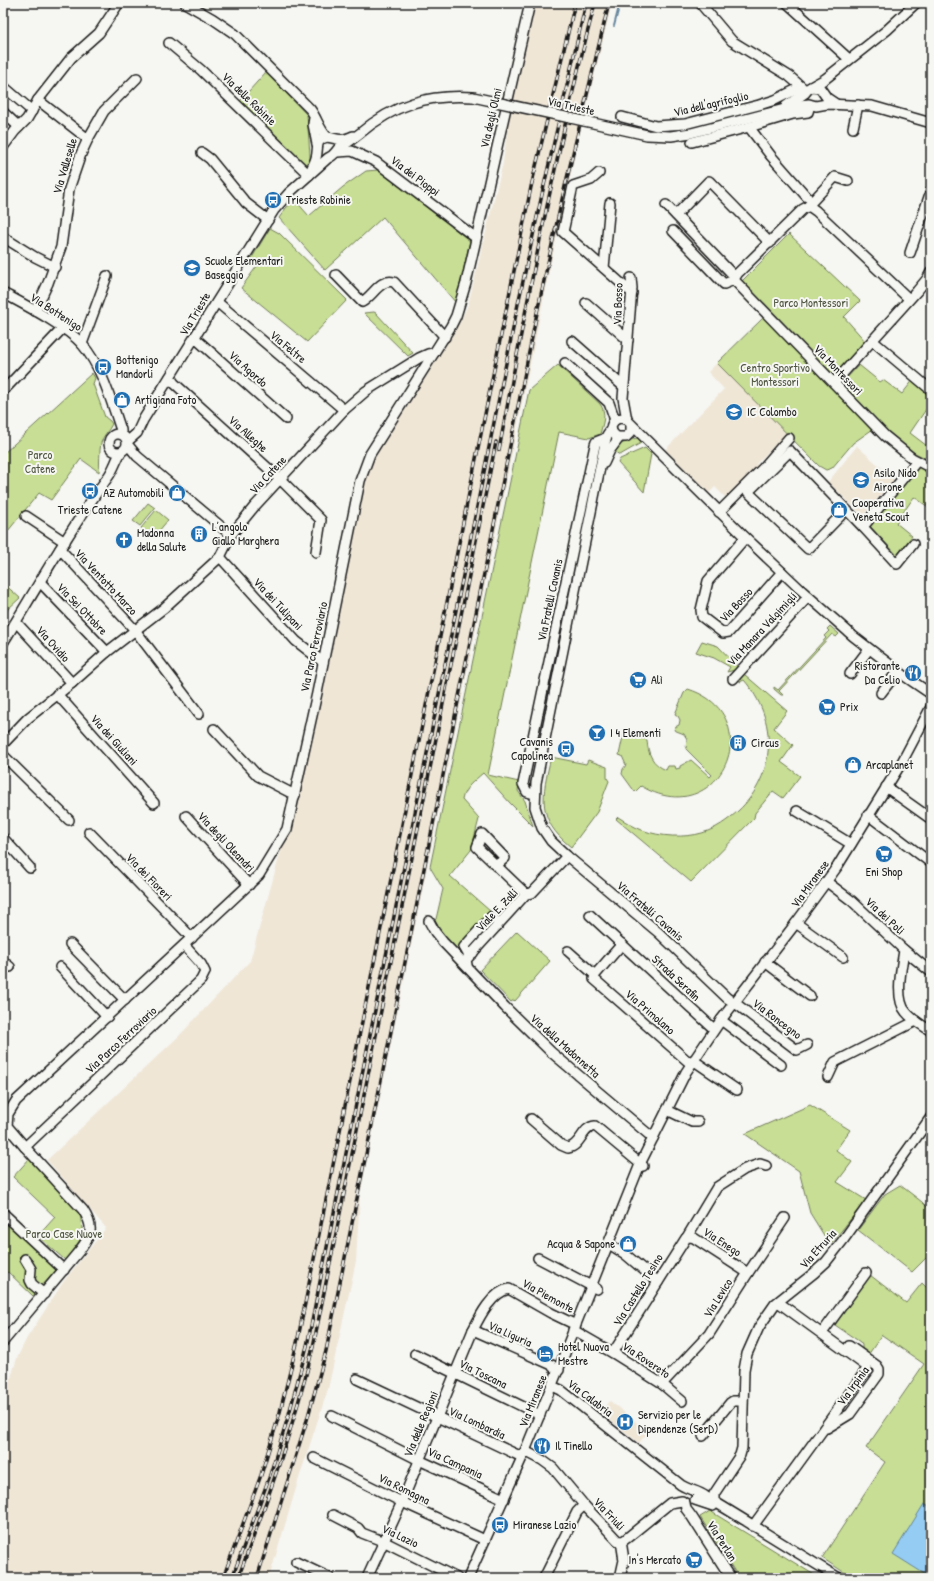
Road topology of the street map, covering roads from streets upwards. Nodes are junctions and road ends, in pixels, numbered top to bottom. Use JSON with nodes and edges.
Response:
{"nodes":[{"id":1,"x":119,"y":3,"type":"edge"},
{"id":2,"x":185,"y":3,"type":"edge"},
{"id":3,"x":530,"y":3,"type":"edge"},
{"id":4,"x":700,"y":3,"type":"edge"},
{"id":5,"x":787,"y":3,"type":"edge"},
{"id":6,"x":916,"y":3,"type":"edge"},
{"id":7,"x":169,"y":43,"type":"dead end"},
{"id":8,"x":849,"y":59,"type":"junction"},
{"id":9,"x":137,"y":78,"type":"dead end"},
{"id":10,"x":824,"y":80,"type":"junction"},
{"id":11,"x":3,"y":86,"type":"edge"},
{"id":12,"x":806,"y":89,"type":"junction"},
{"id":13,"x":823,"y":92,"type":"junction"},
{"id":14,"x":38,"y":100,"type":"junction"},
{"id":15,"x":836,"y":104,"type":"junction"},
{"id":16,"x":813,"y":105,"type":"junction"},
{"id":17,"x":858,"y":105,"type":"junction"},
{"id":18,"x":783,"y":108,"type":"junction"},
{"id":19,"x":32,"y":111,"type":"junction"},
{"id":20,"x":3,"y":112,"type":"edge"},
{"id":21,"x":314,"y":113,"type":"junction"},
{"id":22,"x":622,"y":117,"type":"dead end"},
{"id":23,"x":931,"y":123,"type":"edge"},
{"id":24,"x":19,"y":127,"type":"junction"},
{"id":25,"x":749,"y":127,"type":"junction"},
{"id":26,"x":853,"y":128,"type":"dead end"},
{"id":27,"x":355,"y":137,"type":"junction"},
{"id":28,"x":88,"y":139,"type":"junction"},
{"id":29,"x":330,"y":139,"type":"junction"},
{"id":30,"x":692,"y":142,"type":"dead end"},
{"id":31,"x":3,"y":147,"type":"edge"},
{"id":32,"x":317,"y":148,"type":"junction"},
{"id":33,"x":202,"y":153,"type":"dead end"},
{"id":34,"x":333,"y":155,"type":"junction"},
{"id":35,"x":600,"y":173,"type":"dead end"},
{"id":36,"x":309,"y":175,"type":"junction"},
{"id":37,"x":848,"y":181,"type":"dead end"},
{"id":38,"x":931,"y":191,"type":"edge"},
{"id":39,"x":807,"y":202,"type":"junction"},
{"id":40,"x":610,"y":203,"type":"dead end"},
{"id":41,"x":666,"y":205,"type":"dead end"},
{"id":42,"x":675,"y":214,"type":"junction"},
{"id":43,"x":268,"y":220,"type":"junction"},
{"id":44,"x":673,"y":231,"type":"dead end"},
{"id":45,"x":3,"y":237,"type":"edge"},
{"id":46,"x":476,"y":238,"type":"junction"},
{"id":47,"x":770,"y":243,"type":"junction"},
{"id":48,"x":910,"y":253,"type":"dead end"},
{"id":49,"x":55,"y":267,"type":"junction"},
{"id":50,"x":604,"y":268,"type":"junction"},
{"id":51,"x":931,"y":273,"type":"edge"},
{"id":52,"x":336,"y":275,"type":"dead end"},
{"id":53,"x":107,"y":276,"type":"dead end"},
{"id":54,"x":734,"y":279,"type":"junction"},
{"id":55,"x":3,"y":293,"type":"edge"},
{"id":56,"x":909,"y":299,"type":"junction"},
{"id":57,"x":217,"y":302,"type":"junction"},
{"id":58,"x":586,"y":303,"type":"dead end"},
{"id":59,"x":35,"y":311,"type":"junction"},
{"id":60,"x":63,"y":328,"type":"junction"},
{"id":61,"x":445,"y":337,"type":"junction"},
{"id":62,"x":196,"y":338,"type":"junction"},
{"id":63,"x":626,"y":338,"type":"junction"},
{"id":64,"x":572,"y":341,"type":"dead end"},
{"id":65,"x":873,"y":342,"type":"junction"},
{"id":66,"x":82,"y":344,"type":"junction"},
{"id":67,"x":434,"y":353,"type":"junction"},
{"id":68,"x":565,"y":363,"type":"dead end"},
{"id":69,"x":170,"y":377,"type":"junction"},
{"id":70,"x":834,"y":383,"type":"junction"},
{"id":71,"x":622,"y":385,"type":"junction"},
{"id":72,"x":931,"y":390,"type":"edge"},
{"id":73,"x":3,"y":391,"type":"edge"},
{"id":74,"x":344,"y":410,"type":"junction"},
{"id":75,"x":286,"y":419,"type":"dead end"},
{"id":76,"x":623,"y":420,"type":"junction"},
{"id":77,"x":611,"y":429,"type":"junction"},
{"id":78,"x":629,"y":434,"type":"junction"},
{"id":79,"x":606,"y":438,"type":"junction"},
{"id":80,"x":619,"y":438,"type":"junction"},
{"id":81,"x":789,"y":438,"type":"dead end"},
{"id":82,"x":647,"y":439,"type":"junction"},
{"id":83,"x":121,"y":442,"type":"junction"},
{"id":84,"x":917,"y":461,"type":"junction"},
{"id":85,"x":931,"y":468,"type":"edge"},
{"id":86,"x":599,"y":473,"type":"junction"},
{"id":87,"x":280,"y":480,"type":"junction"},
{"id":88,"x":846,"y":510,"type":"junction"},
{"id":89,"x":719,"y":512,"type":"junction"},
{"id":90,"x":26,"y":516,"type":"dead end"},
{"id":91,"x":863,"y":527,"type":"junction"},
{"id":92,"x":231,"y":534,"type":"junction"},
{"id":93,"x":745,"y":538,"type":"junction"},
{"id":94,"x":913,"y":544,"type":"dead end"},
{"id":95,"x":63,"y":546,"type":"junction"},
{"id":96,"x":316,"y":552,"type":"dead end"},
{"id":97,"x":220,"y":557,"type":"junction"},
{"id":98,"x":782,"y":572,"type":"junction"},
{"id":99,"x":40,"y":582,"type":"junction"},
{"id":100,"x":808,"y":596,"type":"junction"},
{"id":101,"x":16,"y":622,"type":"junction"},
{"id":102,"x":135,"y":630,"type":"junction"},
{"id":103,"x":3,"y":643,"type":"edge"},
{"id":104,"x":869,"y":649,"type":"junction"},
{"id":105,"x":107,"y":652,"type":"junction"},
{"id":106,"x":324,"y":662,"type":"junction"},
{"id":107,"x":898,"y":671,"type":"junction"},
{"id":108,"x":850,"y":674,"type":"dead end"},
{"id":109,"x":733,"y":678,"type":"dead end"},
{"id":110,"x":72,"y":684,"type":"junction"},
{"id":111,"x":57,"y":694,"type":"junction"},
{"id":112,"x":881,"y":694,"type":"dead end"},
{"id":113,"x":931,"y":694,"type":"edge"},
{"id":114,"x":931,"y":707,"type":"edge"},
{"id":115,"x":199,"y":714,"type":"dead end"},
{"id":116,"x":214,"y":729,"type":"dead end"},
{"id":117,"x":3,"y":744,"type":"edge"},
{"id":118,"x":3,"y":755,"type":"edge"},
{"id":119,"x":526,"y":773,"type":"junction"},
{"id":120,"x":536,"y":783,"type":"junction"},
{"id":121,"x":886,"y":787,"type":"junction"},
{"id":122,"x":534,"y":794,"type":"junction"},
{"id":123,"x":295,"y":795,"type":"junction"},
{"id":124,"x":154,"y":803,"type":"dead end"},
{"id":125,"x":797,"y":811,"type":"dead end"},
{"id":126,"x":868,"y":815,"type":"junction"},
{"id":127,"x":186,"y":816,"type":"dead end"},
{"id":128,"x":931,"y":819,"type":"edge"},
{"id":129,"x":69,"y":820,"type":"dead end"},
{"id":130,"x":89,"y":832,"type":"dead end"},
{"id":131,"x":3,"y":838,"type":"edge"},
{"id":132,"x":851,"y":844,"type":"junction"},
{"id":133,"x":567,"y":856,"type":"junction"},
{"id":134,"x":931,"y":863,"type":"edge"},
{"id":135,"x":496,"y":866,"type":"dead end"},
{"id":136,"x":30,"y":868,"type":"dead end"},
{"id":137,"x":827,"y":882,"type":"junction"},
{"id":138,"x":249,"y":885,"type":"junction"},
{"id":139,"x":526,"y":894,"type":"junction"},
{"id":140,"x":590,"y":915,"type":"dead end"},
{"id":141,"x":429,"y":921,"type":"dead end"},
{"id":142,"x":796,"y":923,"type":"junction"},
{"id":143,"x":192,"y":938,"type":"junction"},
{"id":144,"x":70,"y":944,"type":"dead end"},
{"id":145,"x":622,"y":944,"type":"junction"},
{"id":146,"x":184,"y":945,"type":"junction"},
{"id":147,"x":568,"y":950,"type":"dead end"},
{"id":148,"x":904,"y":950,"type":"junction"},
{"id":149,"x":843,"y":957,"type":"dead end"},
{"id":150,"x":764,"y":962,"type":"junction"},
{"id":151,"x":467,"y":966,"type":"junction"},
{"id":152,"x":60,"y":967,"type":"dead end"},
{"id":153,"x":931,"y":972,"type":"edge"},
{"id":154,"x":594,"y":979,"type":"dead end"},
{"id":155,"x":810,"y":996,"type":"dead end"},
{"id":156,"x":125,"y":1000,"type":"junction"},
{"id":157,"x":734,"y":1002,"type":"junction"},
{"id":158,"x":107,"y":1017,"type":"junction"},
{"id":159,"x":720,"y":1020,"type":"junction"},
{"id":160,"x":916,"y":1021,"type":"junction"},
{"id":161,"x":714,"y":1029,"type":"junction"},
{"id":162,"x":931,"y":1031,"type":"edge"},
{"id":163,"x":806,"y":1045,"type":"dead end"},
{"id":164,"x":692,"y":1062,"type":"junction"},
{"id":165,"x":781,"y":1065,"type":"dead end"},
{"id":166,"x":828,"y":1077,"type":"dead end"},
{"id":167,"x":737,"y":1090,"type":"dead end"},
{"id":168,"x":667,"y":1110,"type":"junction"},
{"id":169,"x":531,"y":1119,"type":"dead end"},
{"id":170,"x":930,"y":1121,"type":"edge"},
{"id":171,"x":698,"y":1122,"type":"dead end"},
{"id":172,"x":5,"y":1125,"type":"edge"},
{"id":173,"x":651,"y":1142,"type":"junction"},
{"id":174,"x":25,"y":1147,"type":"junction"},
{"id":175,"x":642,"y":1165,"type":"junction"},
{"id":176,"x":766,"y":1166,"type":"dead end"},
{"id":177,"x":3,"y":1213,"type":"edge"},
{"id":178,"x":786,"y":1218,"type":"dead end"},
{"id":179,"x":616,"y":1222,"type":"junction"},
{"id":180,"x":685,"y":1239,"type":"junction"},
{"id":181,"x":614,"y":1246,"type":"junction"},
{"id":182,"x":538,"y":1258,"type":"dead end"},
{"id":183,"x":25,"y":1259,"type":"dead end"},
{"id":184,"x":604,"y":1261,"type":"junction"},
{"id":185,"x":64,"y":1270,"type":"junction"},
{"id":186,"x":748,"y":1273,"type":"junction"},
{"id":187,"x":866,"y":1273,"type":"dead end"},
{"id":188,"x":658,"y":1282,"type":"junction"},
{"id":189,"x":594,"y":1288,"type":"junction"},
{"id":190,"x":508,"y":1289,"type":"joint"},
{"id":191,"x":44,"y":1294,"type":"junction"},
{"id":192,"x":786,"y":1295,"type":"junction"},
{"id":193,"x":778,"y":1302,"type":"junction"},
{"id":194,"x":578,"y":1325,"type":"junction"},
{"id":195,"x":825,"y":1329,"type":"junction"},
{"id":196,"x":473,"y":1330,"type":"junction"},
{"id":197,"x":835,"y":1339,"type":"junction"},
{"id":198,"x":4,"y":1340,"type":"edge"},
{"id":199,"x":613,"y":1353,"type":"junction"},
{"id":200,"x":415,"y":1354,"type":"dead end"},
{"id":201,"x":559,"y":1370,"type":"junction"},
{"id":202,"x":455,"y":1373,"type":"junction"},
{"id":203,"x":357,"y":1379,"type":"dead end"},
{"id":204,"x":662,"y":1384,"type":"junction"},
{"id":205,"x":552,"y":1386,"type":"junction"},
{"id":206,"x":848,"y":1395,"type":"junction"},
{"id":207,"x":682,"y":1401,"type":"dead end"},
{"id":208,"x":742,"y":1401,"type":"junction"},
{"id":209,"x":858,"y":1402,"type":"junction"},
{"id":210,"x":540,"y":1415,"type":"junction"},
{"id":211,"x":332,"y":1416,"type":"dead end"},
{"id":212,"x":437,"y":1418,"type":"junction"},
{"id":213,"x":823,"y":1430,"type":"junction"},
{"id":214,"x":703,"y":1436,"type":"dead end"},
{"id":215,"x":524,"y":1454,"type":"junction"},
{"id":216,"x":314,"y":1458,"type":"dead end"},
{"id":217,"x":419,"y":1460,"type":"junction"},
{"id":218,"x":724,"y":1478,"type":"junction"},
{"id":219,"x":692,"y":1497,"type":"junction"},
{"id":220,"x":504,"y":1499,"type":"junction"},
{"id":221,"x":714,"y":1501,"type":"junction"},
{"id":222,"x":402,"y":1502,"type":"junction"},
{"id":223,"x":584,"y":1505,"type":"junction"},
{"id":224,"x":333,"y":1516,"type":"dead end"},
{"id":225,"x":741,"y":1519,"type":"junction"},
{"id":226,"x":753,"y":1526,"type":"junction"},
{"id":227,"x":485,"y":1540,"type":"junction"},
{"id":228,"x":621,"y":1541,"type":"junction"},
{"id":229,"x":385,"y":1542,"type":"junction"},
{"id":230,"x":296,"y":1562,"type":"dead end"},
{"id":231,"x":330,"y":1578,"type":"edge"},
{"id":232,"x":367,"y":1578,"type":"edge"},
{"id":233,"x":457,"y":1578,"type":"edge"},
{"id":234,"x":468,"y":1578,"type":"edge"},
{"id":235,"x":544,"y":1578,"type":"edge"},
{"id":236,"x":620,"y":1578,"type":"edge"},
{"id":237,"x":731,"y":1578,"type":"edge"},
{"id":238,"x":838,"y":1578,"type":"edge"}],
"edges":[{"from":1,"to":14,"type":"street"},
{"from":2,"to":21,"type":"street"},
{"from":3,"to":46,"type":"street","name":"Via degli Olmi"},
{"from":4,"to":12,"type":"street"},
{"from":5,"to":8,"type":"street"},
{"from":6,"to":8,"type":"street"},
{"from":7,"to":36,"type":"street","name":"Via delle Robinie"},
{"from":8,"to":10,"type":"street"},
{"from":9,"to":28,"type":"street"},
{"from":10,"to":12,"type":"street"},
{"from":10,"to":13,"type":"street"},
{"from":11,"to":19,"type":"street"},
{"from":12,"to":13,"type":"street"},
{"from":12,"to":16,"type":"street"},
{"from":12,"to":18,"type":"street","name":"Via Trieste"},
{"from":12,"to":22,"type":"street","name":"Via dell'agrifoglio"},
{"from":13,"to":15,"type":"street"},
{"from":13,"to":16,"type":"street"},
{"from":14,"to":19,"type":"street"},
{"from":14,"to":28,"type":"street","name":"Via Valleselle"},
{"from":15,"to":16,"type":"street","name":"Via Trieste"},
{"from":15,"to":17,"type":"street","name":"Via Trieste"},
{"from":16,"to":18,"type":"street","name":"Via Trieste"},
{"from":16,"to":25,"type":"street"},
{"from":17,"to":23,"type":"street","name":"Via Trieste"},
{"from":17,"to":26,"type":"street"},
{"from":18,"to":27,"type":"street","name":"Via Trieste","bridge":true},
{"from":19,"to":24,"type":"street"},
{"from":20,"to":24,"type":"street"},
{"from":21,"to":29,"type":"street"},
{"from":21,"to":32,"type":"street"},
{"from":24,"to":31,"type":"street"},
{"from":25,"to":30,"type":"street"},
{"from":25,"to":39,"type":"street"},
{"from":27,"to":29,"type":"street","name":"Via Trieste"},
{"from":27,"to":34,"type":"street","name":"Via Trieste"},
{"from":28,"to":49,"type":"street","name":"Via Valleselle"},
{"from":29,"to":32,"type":"street","name":"Via Trieste"},
{"from":29,"to":34,"type":"street"},
{"from":32,"to":34,"type":"street"},
{"from":32,"to":36,"type":"street","name":"Via Trieste"},
{"from":33,"to":43,"type":"street"},
{"from":34,"to":36,"type":"street","name":"Via Trieste"},
{"from":34,"to":46,"type":"street","name":"Via dei Pioppi"},
{"from":35,"to":50,"type":"street"},
{"from":36,"to":43,"type":"street","name":"Via Trieste"},
{"from":37,"to":39,"type":"street"},
{"from":38,"to":48,"type":"street"},
{"from":39,"to":47,"type":"street"},
{"from":39,"to":56,"type":"street"},
{"from":40,"to":50,"type":"street"},
{"from":41,"to":42,"type":"street","name":"Via Montessori"},
{"from":42,"to":47,"type":"street"},
{"from":42,"to":54,"type":"street","name":"Via Montessori"},
{"from":43,"to":57,"type":"street","name":"Via Trieste"},
{"from":44,"to":54,"type":"street"},
{"from":45,"to":49,"type":"street"},
{"from":46,"to":61,"type":"street","name":"Via Parco Ferroviario"},
{"from":47,"to":54,"type":"street"},
{"from":49,"to":59,"type":"street","name":"Via Valleselle"},
{"from":50,"to":63,"type":"street","name":"Via Bosso"},
{"from":51,"to":56,"type":"street"},
{"from":52,"to":61,"type":"street"},
{"from":53,"to":66,"type":"street"},
{"from":54,"to":70,"type":"street","name":"Via Montessori"},
{"from":55,"to":59,"type":"street","name":"Via Bottenigo"},
{"from":56,"to":65,"type":"street"},
{"from":57,"to":62,"type":"street","name":"Via Trieste"},
{"from":57,"to":74,"type":"street","name":"Via Feltre"},
{"from":58,"to":63,"type":"street","name":"Via Bosso"},
{"from":59,"to":60,"type":"street","name":"Via Bottenigo"},
{"from":60,"to":66,"type":"street","name":"Via Bottenigo"},
{"from":60,"to":73,"type":"street"},
{"from":61,"to":67,"type":"street","name":"Via Parco Ferroviario"},
{"from":62,"to":69,"type":"street","name":"Via Trieste"},
{"from":62,"to":75,"type":"street","name":"Via Agordo"},
{"from":63,"to":71,"type":"street","name":"Via Bosso"},
{"from":64,"to":71,"type":"street"},
{"from":65,"to":70,"type":"street"},
{"from":65,"to":72,"type":"street"},
{"from":66,"to":83,"type":"street","name":"Via Bottenigo"},
{"from":67,"to":74,"type":"street","name":"Via Catene"},
{"from":67,"to":106,"type":"street","name":"Via Parco Ferroviario"},
{"from":68,"to":76,"type":"street","name":"Via Bosso"},
{"from":69,"to":83,"type":"street","name":"Via Trieste"},
{"from":69,"to":87,"type":"street","name":"Via Alleghe"},
{"from":70,"to":84,"type":"street","name":"Via Montessori"},
{"from":71,"to":76,"type":"street","name":"Via Bosso"},
{"from":74,"to":87,"type":"street","name":"Via Catene"},
{"from":76,"to":77,"type":"street"},
{"from":76,"to":78,"type":"street","name":"Via Bosso"},
{"from":76,"to":82,"type":"street","name":"Via Bosso"},
{"from":77,"to":79,"type":"street","name":"Via Fratelli Cavanis"},
{"from":77,"to":80,"type":"street"},
{"from":78,"to":80,"type":"street"},
{"from":78,"to":82,"type":"street","name":"Via Bosso"},
{"from":79,"to":86,"type":"street","name":"Via Fratelli Cavanis"},
{"from":79,"to":119,"type":"street","name":"Via Fratelli Cavanis"},
{"from":80,"to":86,"type":"street","name":"Via Fratelli Cavanis"},
{"from":81,"to":89,"type":"street"},
{"from":82,"to":89,"type":"street","name":"Via Bosso"},
{"from":83,"to":92,"type":"street"},
{"from":83,"to":95,"type":"street"},
{"from":84,"to":85,"type":"street","name":"Via Montessori"},
{"from":84,"to":91,"type":"street"},
{"from":86,"to":120,"type":"street","name":"Via Fratelli Cavanis"},
{"from":87,"to":92,"type":"street","name":"Via Catene"},
{"from":87,"to":96,"type":"street","name":"Via Alleghe"},
{"from":88,"to":88,"type":"street"},
{"from":88,"to":91,"type":"street"},
{"from":89,"to":93,"type":"street","name":"Via Bosso"},
{"from":90,"to":95,"type":"street","name":"Via Ventotto Marzo"},
{"from":91,"to":94,"type":"street"},
{"from":92,"to":97,"type":"street","name":"Via Catene"},
{"from":93,"to":98,"type":"street","name":"Via Bosso"},
{"from":93,"to":98,"type":"street","name":"Via Bosso"},
{"from":95,"to":99,"type":"street"},
{"from":95,"to":102,"type":"street","name":"Via Ventotto Marzo"},
{"from":97,"to":102,"type":"street","name":"Via Catene"},
{"from":97,"to":106,"type":"street","name":"Via dei Tulipani"},
{"from":98,"to":100,"type":"street","name":"Via Bosso"},
{"from":99,"to":101,"type":"street"},
{"from":99,"to":105,"type":"street","name":"Via Sei Ottobre"},
{"from":100,"to":104,"type":"street","name":"Via Bosso"},
{"from":100,"to":109,"type":"street","name":"Via Manara Valgimigli"},
{"from":101,"to":103,"type":"street"},
{"from":101,"to":110,"type":"street","name":"Via Ovidio"},
{"from":102,"to":105,"type":"street","name":"Via Catene"},
{"from":102,"to":115,"type":"street"},
{"from":104,"to":107,"type":"street","name":"Via Bosso"},
{"from":104,"to":108,"type":"street"},
{"from":105,"to":110,"type":"street","name":"Via Catene"},
{"from":106,"to":123,"type":"street","name":"Via Parco Ferroviario"},
{"from":107,"to":112,"type":"street"},
{"from":107,"to":113,"type":"street","name":"Via Bosso"},
{"from":110,"to":111,"type":"street","name":"Via Catene"},
{"from":111,"to":117,"type":"street","name":"Via Catene"},
{"from":111,"to":124,"type":"street","name":"Via dei Giuliani"},
{"from":114,"to":121,"type":"street","name":"Via Miranese"},
{"from":116,"to":123,"type":"street"},
{"from":118,"to":129,"type":"street"},
{"from":119,"to":120,"type":"street"},
{"from":119,"to":122,"type":"street","name":"Via Fratelli Cavanis"},
{"from":120,"to":122,"type":"street","name":"Via Fratelli Cavanis"},
{"from":121,"to":126,"type":"street","name":"Via Miranese"},
{"from":121,"to":128,"type":"street"},
{"from":122,"to":133,"type":"street","name":"Via Fratelli Cavanis"},
{"from":123,"to":138,"type":"street","name":"Via Parco Ferroviario"},
{"from":125,"to":132,"type":"street"},
{"from":126,"to":132,"type":"street","name":"Via Miranese"},
{"from":126,"to":134,"type":"street"},
{"from":127,"to":138,"type":"street","name":"Via degli Oleandri"},
{"from":130,"to":143,"type":"street","name":"Via dei Fioreri"},
{"from":131,"to":136,"type":"street"},
{"from":132,"to":137,"type":"street","name":"Via Miranese"},
{"from":133,"to":139,"type":"street","name":"Viale E. Zolli"},
{"from":133,"to":157,"type":"street","name":"Via Fratelli Cavanis"},
{"from":135,"to":139,"type":"street"},
{"from":137,"to":142,"type":"street","name":"Via Miranese"},
{"from":137,"to":148,"type":"street","name":"Via dei Poli"},
{"from":138,"to":143,"type":"street","name":"Via Parco Ferroviario"},
{"from":139,"to":151,"type":"street","name":"Viale E. Zolli"},
{"from":140,"to":145,"type":"street","name":"Strada Serafin"},
{"from":141,"to":151,"type":"street","name":"Via della Madonnetta"},
{"from":142,"to":149,"type":"street"},
{"from":142,"to":150,"type":"street","name":"Via Miranese"},
{"from":143,"to":146,"type":"street","name":"Via Parco Ferroviario"},
{"from":144,"to":156,"type":"street"},
{"from":145,"to":147,"type":"street"},
{"from":145,"to":161,"type":"street","name":"Strada Serafin"},
{"from":146,"to":156,"type":"street","name":"Via Parco Ferroviario"},
{"from":146,"to":174,"type":"street","name":"Via Parco Ferroviario"},
{"from":148,"to":153,"type":"street"},
{"from":148,"to":160,"type":"street","name":"Via dei Poli"},
{"from":150,"to":155,"type":"street"},
{"from":150,"to":157,"type":"street","name":"Via Miranese"},
{"from":151,"to":173,"type":"street","name":"Via della Madonnetta"},
{"from":152,"to":158,"type":"street"},
{"from":154,"to":164,"type":"street","name":"Via Primolano"},
{"from":156,"to":158,"type":"street","name":"Via Parco Ferroviario"},
{"from":157,"to":159,"type":"street","name":"Via Miranese"},
{"from":157,"to":163,"type":"street","name":"Via Roncegno"},
{"from":158,"to":172,"type":"street","name":"Via Parco Ferroviario"},
{"from":159,"to":161,"type":"street","name":"Via Miranese"},
{"from":159,"to":165,"type":"street"},
{"from":160,"to":162,"type":"street","name":"Via dei Poli"},
{"from":160,"to":166,"type":"street"},
{"from":161,"to":164,"type":"street","name":"Via Miranese"},
{"from":164,"to":167,"type":"street"},
{"from":164,"to":168,"type":"street","name":"Via Miranese"},
{"from":168,"to":171,"type":"street"},
{"from":168,"to":173,"type":"street","name":"Via Miranese"},
{"from":169,"to":175,"type":"street"},
{"from":170,"to":192,"type":"street","name":"Via Etruria"},
{"from":172,"to":174,"type":"street","name":"Via Parco Ferroviario"},
{"from":173,"to":175,"type":"street","name":"Via Miranese"},
{"from":174,"to":185,"type":"street","name":"Via Parco Ferroviario"},
{"from":175,"to":179,"type":"street","name":"Via Miranese"},
{"from":175,"to":181,"type":"street","name":"Via Miranese"},
{"from":176,"to":180,"type":"street","name":"Via Castello Tesino"},
{"from":177,"to":185,"type":"street"},
{"from":178,"to":186,"type":"street","name":"Via Levico"},
{"from":179,"to":181,"type":"street"},
{"from":179,"to":184,"type":"street","name":"Via Miranese"},
{"from":180,"to":186,"type":"street","name":"Via Enego"},
{"from":180,"to":188,"type":"street","name":"Via Castello Tesino"},
{"from":181,"to":184,"type":"street"},
{"from":181,"to":188,"type":"street"},
{"from":182,"to":189,"type":"street"},
{"from":183,"to":191,"type":"street"},
{"from":184,"to":189,"type":"street","name":"Via Miranese"},
{"from":185,"to":191,"type":"street","name":"Via Parco Ferroviario"},
{"from":186,"to":204,"type":"street","name":"Via Levico"},
{"from":187,"to":195,"type":"street"},
{"from":188,"to":199,"type":"street","name":"Via Castello Tesino"},
{"from":189,"to":194,"type":"street","name":"Via Miranese"},
{"from":190,"to":194,"type":"street","name":"Via Piemonte"},
{"from":190,"to":196,"type":"street","name":"Via delle Regioni"},
{"from":191,"to":198,"type":"street","name":"Via Parco Ferroviario"},
{"from":192,"to":193,"type":"street","name":"Via Etruria"},
{"from":192,"to":195,"type":"street","name":"Via Irpinia"},
{"from":193,"to":197,"type":"street"},
{"from":193,"to":208,"type":"street","name":"Via Etruria"},
{"from":194,"to":199,"type":"street","name":"Via Rovereto"},
{"from":194,"to":201,"type":"street","name":"Via Miranese"},
{"from":195,"to":197,"type":"street","name":"Via Irpinia"},
{"from":196,"to":201,"type":"street","name":"Via Liguria"},
{"from":196,"to":202,"type":"street","name":"Via delle Regioni"},
{"from":197,"to":206,"type":"street"},
{"from":197,"to":209,"type":"street","name":"Via Irpinia"},
{"from":199,"to":204,"type":"street","name":"Via Rovereto"},
{"from":200,"to":202,"type":"street","name":"Via Toscana"},
{"from":201,"to":205,"type":"street","name":"Via Miranese"},
{"from":202,"to":210,"type":"street","name":"Via Toscana"},
{"from":202,"to":212,"type":"street","name":"Via delle Regioni"},
{"from":203,"to":212,"type":"street","name":"Via Lombardia"},
{"from":204,"to":207,"type":"street","name":"Via Rovereto"},
{"from":205,"to":210,"type":"street","name":"Via Miranese"},
{"from":205,"to":219,"type":"street","name":"Via Calabria"},
{"from":206,"to":209,"type":"street"},
{"from":206,"to":213,"type":"street"},
{"from":208,"to":214,"type":"street"},
{"from":208,"to":218,"type":"street","name":"Via Etruria"},
{"from":209,"to":213,"type":"street","name":"Via Irpinia"},
{"from":210,"to":215,"type":"street","name":"Via Miranese"},
{"from":211,"to":217,"type":"street","name":"Via Campania"},
{"from":212,"to":215,"type":"street","name":"Via Lombardia"},
{"from":212,"to":217,"type":"street","name":"Via delle Regioni"},
{"from":213,"to":226,"type":"street","name":"Via Irpinia"},
{"from":215,"to":220,"type":"street","name":"Via Miranese"},
{"from":215,"to":223,"type":"street","name":"Via Friuli"},
{"from":216,"to":222,"type":"street","name":"Via Romagna"},
{"from":217,"to":220,"type":"street","name":"Via Campania"},
{"from":217,"to":222,"type":"street","name":"Via delle Regioni"},
{"from":218,"to":219,"type":"street","name":"Via Etruria"},
{"from":218,"to":221,"type":"street","name":"Via Etruria"},
{"from":219,"to":221,"type":"street","name":"Via Calabria"},
{"from":219,"to":225,"type":"street","name":"Via Calabria"},
{"from":219,"to":228,"type":"street","name":"Via Friuli"},
{"from":219,"to":237,"type":"street","name":"Via Perlan"},
{"from":220,"to":227,"type":"street","name":"Via Miranese"},
{"from":221,"to":225,"type":"street","name":"Via Calabria"},
{"from":222,"to":227,"type":"street","name":"Via Romagna"},
{"from":222,"to":229,"type":"street","name":"Via delle Regioni"},
{"from":223,"to":228,"type":"street","name":"Via Friuli"},
{"from":223,"to":235,"type":"street"},
{"from":224,"to":229,"type":"street","name":"Via Lazio"},
{"from":225,"to":226,"type":"street","name":"Via Calabria"},
{"from":226,"to":238,"type":"street","name":"Via Calabria"},
{"from":227,"to":234,"type":"street","name":"Via Miranese"},
{"from":228,"to":236,"type":"street"},
{"from":229,"to":232,"type":"street","name":"Via delle Regioni"},
{"from":229,"to":233,"type":"street","name":"Via Lazio"},
{"from":230,"to":231,"type":"street"}]}
